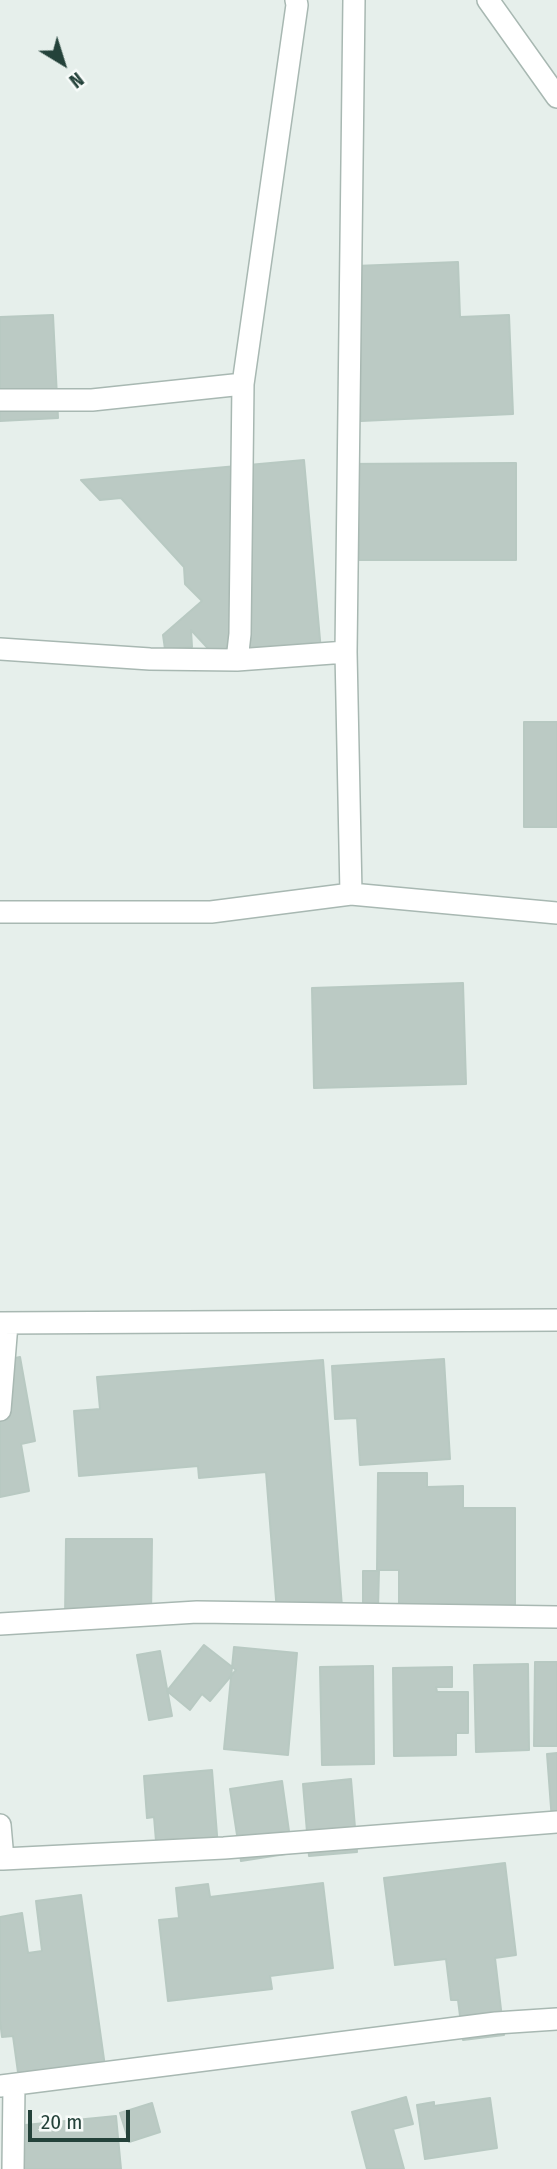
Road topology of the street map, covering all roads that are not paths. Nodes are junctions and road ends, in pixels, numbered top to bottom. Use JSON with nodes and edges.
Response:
{"nodes":[{"id":1,"x":296,"y":0,"type":"edge"},
{"id":2,"x":354,"y":0,"type":"edge"},
{"id":3,"x":488,"y":0,"type":"edge"},
{"id":4,"x":557,"y":97,"type":"edge"},
{"id":5,"x":243,"y":384,"type":"junction"},
{"id":6,"x":0,"y":400,"type":"edge"},
{"id":7,"x":0,"y":649,"type":"edge"},
{"id":8,"x":346,"y":652,"type":"junction"},
{"id":9,"x":237,"y":660,"type":"junction"},
{"id":10,"x":351,"y":894,"type":"junction"},
{"id":11,"x":0,"y":912,"type":"edge"},
{"id":12,"x":557,"y":914,"type":"edge"},
{"id":13,"x":557,"y":1320,"type":"edge"},
{"id":14,"x":3,"y":1324,"type":"edge"},
{"id":15,"x":0,"y":1410,"type":"edge"},
{"id":16,"x":557,"y":1617,"type":"edge"},
{"id":17,"x":0,"y":1624,"type":"edge"},
{"id":18,"x":557,"y":1822,"type":"edge"},
{"id":19,"x":0,"y":1825,"type":"edge"},
{"id":20,"x":1,"y":1859,"type":"edge"},
{"id":21,"x":557,"y":2019,"type":"edge"},
{"id":22,"x":7,"y":2085,"type":"edge"},
{"id":23,"x":13,"y":2169,"type":"edge"}],
"edges":[{"from":1,"to":5,"type":"street"},
{"from":2,"to":8,"type":"street"},
{"from":3,"to":4,"type":"street"},
{"from":5,"to":6,"type":"street"},
{"from":5,"to":9,"type":"street"},
{"from":7,"to":9,"type":"street"},
{"from":8,"to":9,"type":"street"},
{"from":8,"to":10,"type":"street"},
{"from":10,"to":11,"type":"street"},
{"from":10,"to":12,"type":"street"},
{"from":13,"to":14,"type":"street"},
{"from":14,"to":15,"type":"street"},
{"from":16,"to":17,"type":"street"},
{"from":18,"to":20,"type":"street"},
{"from":19,"to":20,"type":"street"},
{"from":21,"to":22,"type":"street"},
{"from":22,"to":23,"type":"street"}]}
